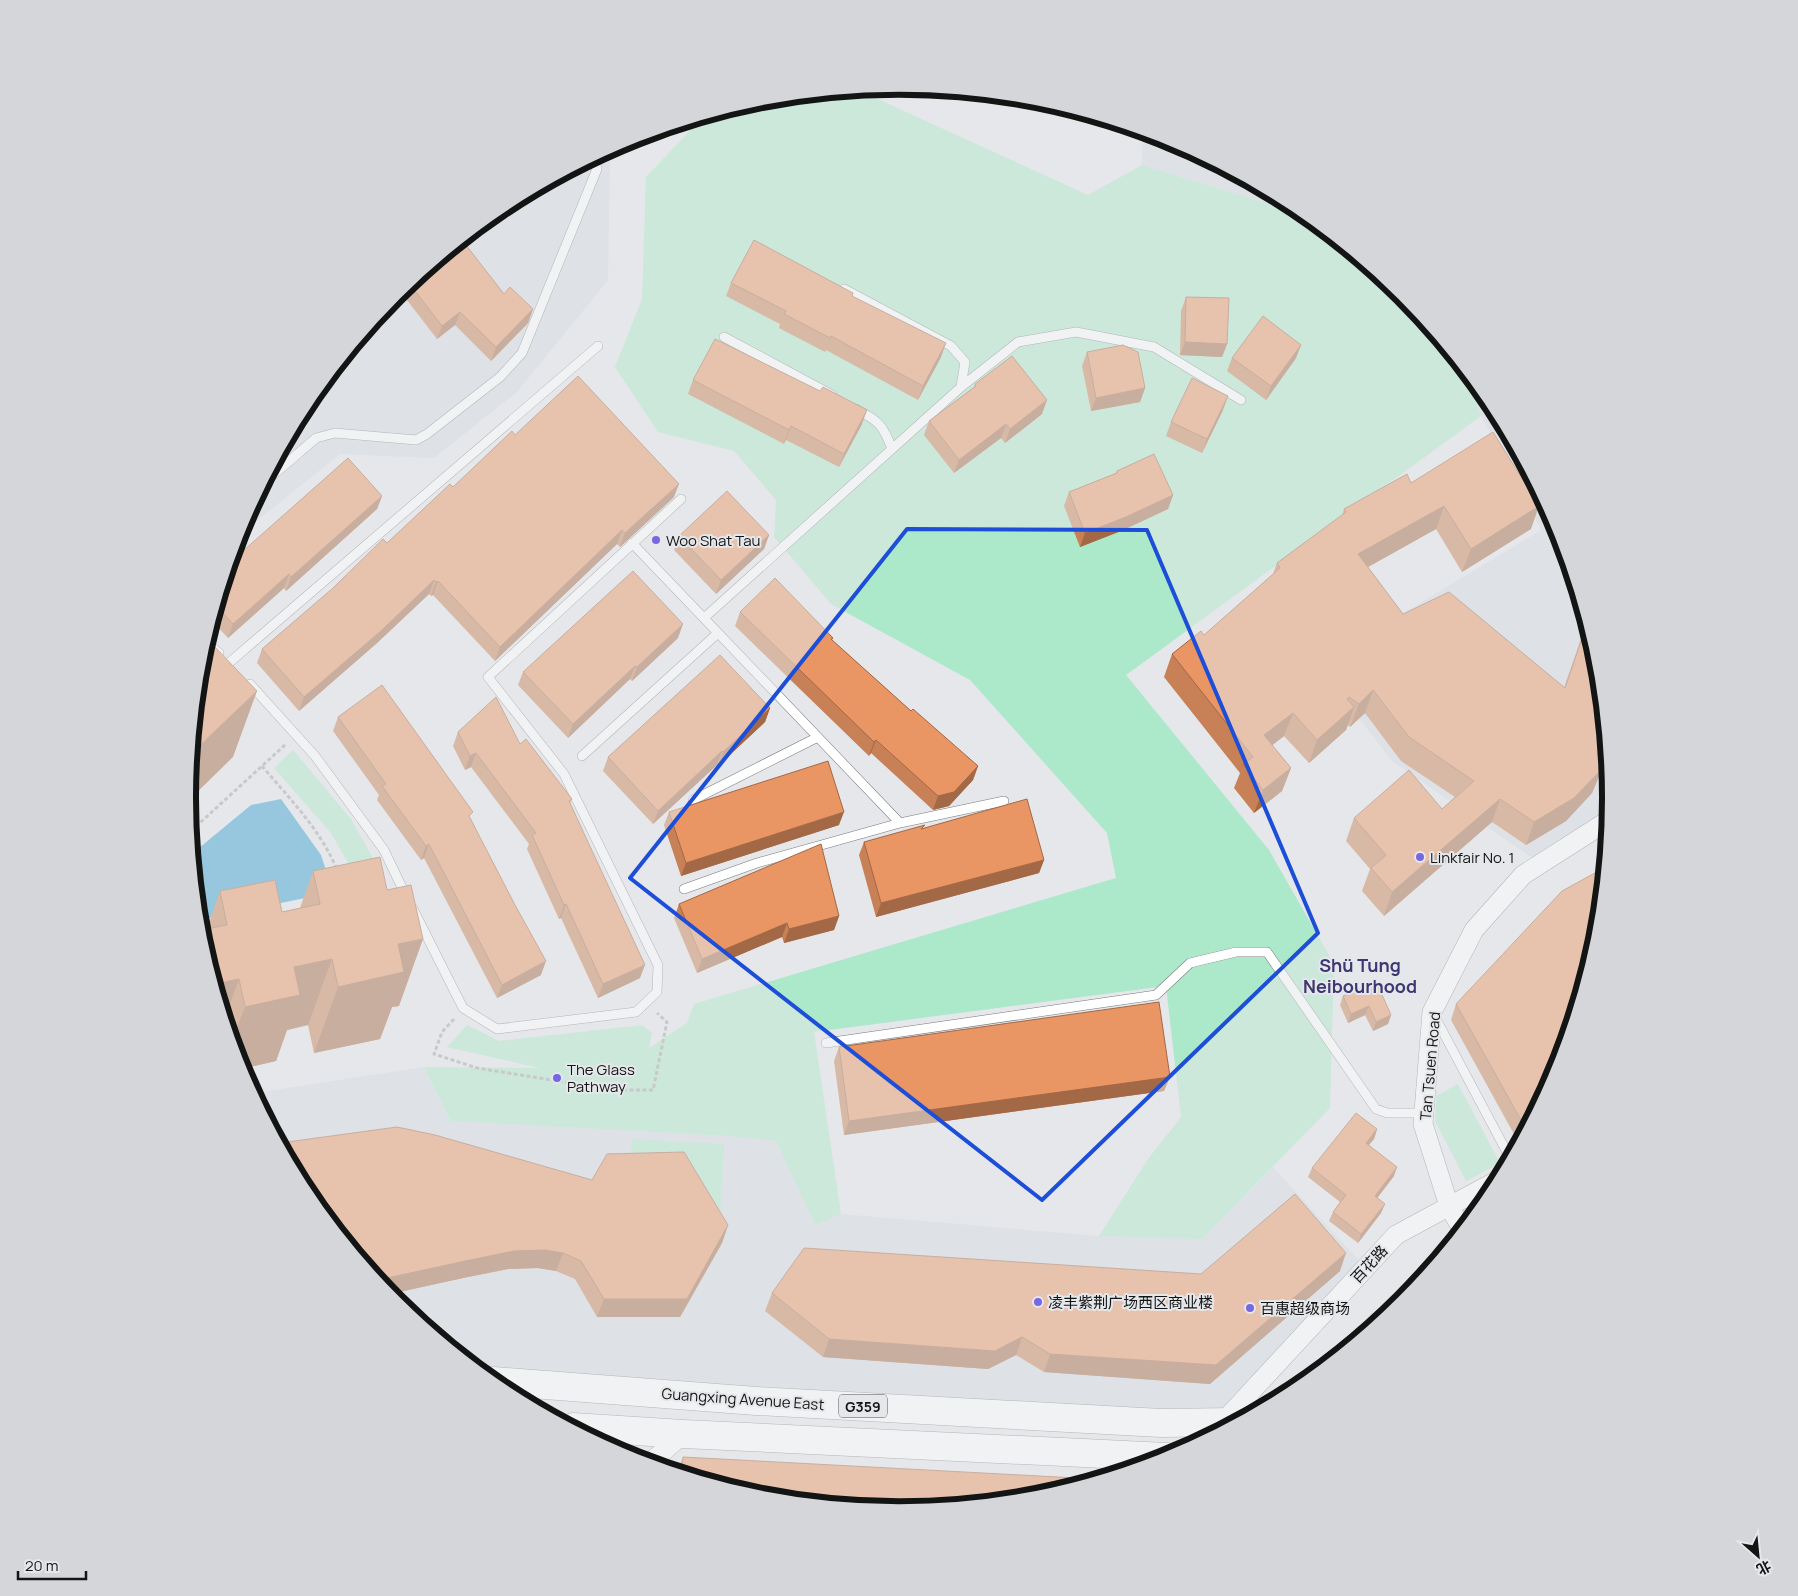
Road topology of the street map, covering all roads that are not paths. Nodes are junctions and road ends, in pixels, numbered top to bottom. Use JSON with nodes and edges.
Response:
{"nodes":[{"id":1,"x":596,"y":164,"type":"edge"},
{"id":2,"x":839,"y":286,"type":"edge"},
{"id":3,"x":724,"y":337,"type":"dead end"},
{"id":4,"x":598,"y":346,"type":"dead end"},
{"id":5,"x":961,"y":387,"type":"junction"},
{"id":6,"x":1241,"y":400,"type":"dead end"},
{"id":7,"x":892,"y":449,"type":"junction"},
{"id":8,"x":276,"y":473,"type":"edge"},
{"id":9,"x":681,"y":499,"type":"edge"},
{"id":10,"x":632,"y":544,"type":"junction"},
{"id":11,"x":704,"y":618,"type":"junction"},
{"id":12,"x":718,"y":633,"type":"junction"},
{"id":13,"x":213,"y":648,"type":"edge"},
{"id":14,"x":230,"y":662,"type":"junction"},
{"id":15,"x":818,"y":737,"type":"junction"},
{"id":16,"x":582,"y":756,"type":"dead end"},
{"id":17,"x":693,"y":800,"type":"dead end"},
{"id":18,"x":1004,"y":802,"type":"dead end"},
{"id":19,"x":900,"y":823,"type":"junction"},
{"id":20,"x":1601,"y":825,"type":"edge"},
{"id":21,"x":684,"y":889,"type":"dead end"},
{"id":22,"x":1432,"y":1012,"type":"junction"},
{"id":23,"x":826,"y":1043,"type":"dead end"},
{"id":24,"x":1424,"y":1113,"type":"junction"},
{"id":25,"x":1507,"y":1152,"type":"edge"},
{"id":26,"x":1485,"y":1187,"type":"edge"},
{"id":27,"x":1449,"y":1206,"type":"junction"},
{"id":28,"x":1459,"y":1223,"type":"edge"},
{"id":29,"x":507,"y":1382,"type":"edge"},
{"id":30,"x":1233,"y":1416,"type":"edge"},
{"id":31,"x":1223,"y":1422,"type":"edge"},
{"id":32,"x":586,"y":1428,"type":"edge"},
{"id":33,"x":683,"y":1434,"type":"junction"},
{"id":34,"x":1145,"y":1456,"type":"edge"},
{"id":35,"x":656,"y":1457,"type":"edge"}],
"edges":[{"from":1,"to":8,"type":"lane"},
{"from":2,"to":5,"type":"lane"},
{"from":3,"to":7,"type":"lane"},
{"from":4,"to":14,"type":"lane"},
{"from":5,"to":6,"type":"lane"},
{"from":5,"to":7,"type":"lane"},
{"from":7,"to":11,"type":"lane"},
{"from":9,"to":10,"type":"lane"},
{"from":10,"to":11,"type":"lane"},
{"from":10,"to":14,"type":"lane"},
{"from":11,"to":12,"type":"lane"},
{"from":12,"to":15,"type":"lane"},
{"from":12,"to":16,"type":"lane"},
{"from":13,"to":14,"type":"lane"},
{"from":15,"to":17,"type":"lane"},
{"from":15,"to":19,"type":"lane"},
{"from":18,"to":19,"type":"lane"},
{"from":19,"to":21,"type":"lane"},
{"from":20,"to":22,"type":"street","name":"Tan Tsuen Road"},
{"from":22,"to":24,"type":"street","name":"Tan Tsuen Road"},
{"from":22,"to":25,"type":"lane"},
{"from":23,"to":24,"type":"lane"},
{"from":24,"to":27,"type":"street","name":"Tan Tsuen Road"},
{"from":26,"to":27,"type":"street","name":"百花路"},
{"from":27,"to":28,"type":"street","name":"Tan Tsuen Road"},
{"from":27,"to":30,"type":"street","name":"百花路"},
{"from":29,"to":31,"type":"highway","name":"Guangxing Avenue East","number":"G359"},
{"from":32,"to":33,"type":"highway"},
{"from":33,"to":34,"type":"highway"},
{"from":33,"to":35,"type":"street"}]}
